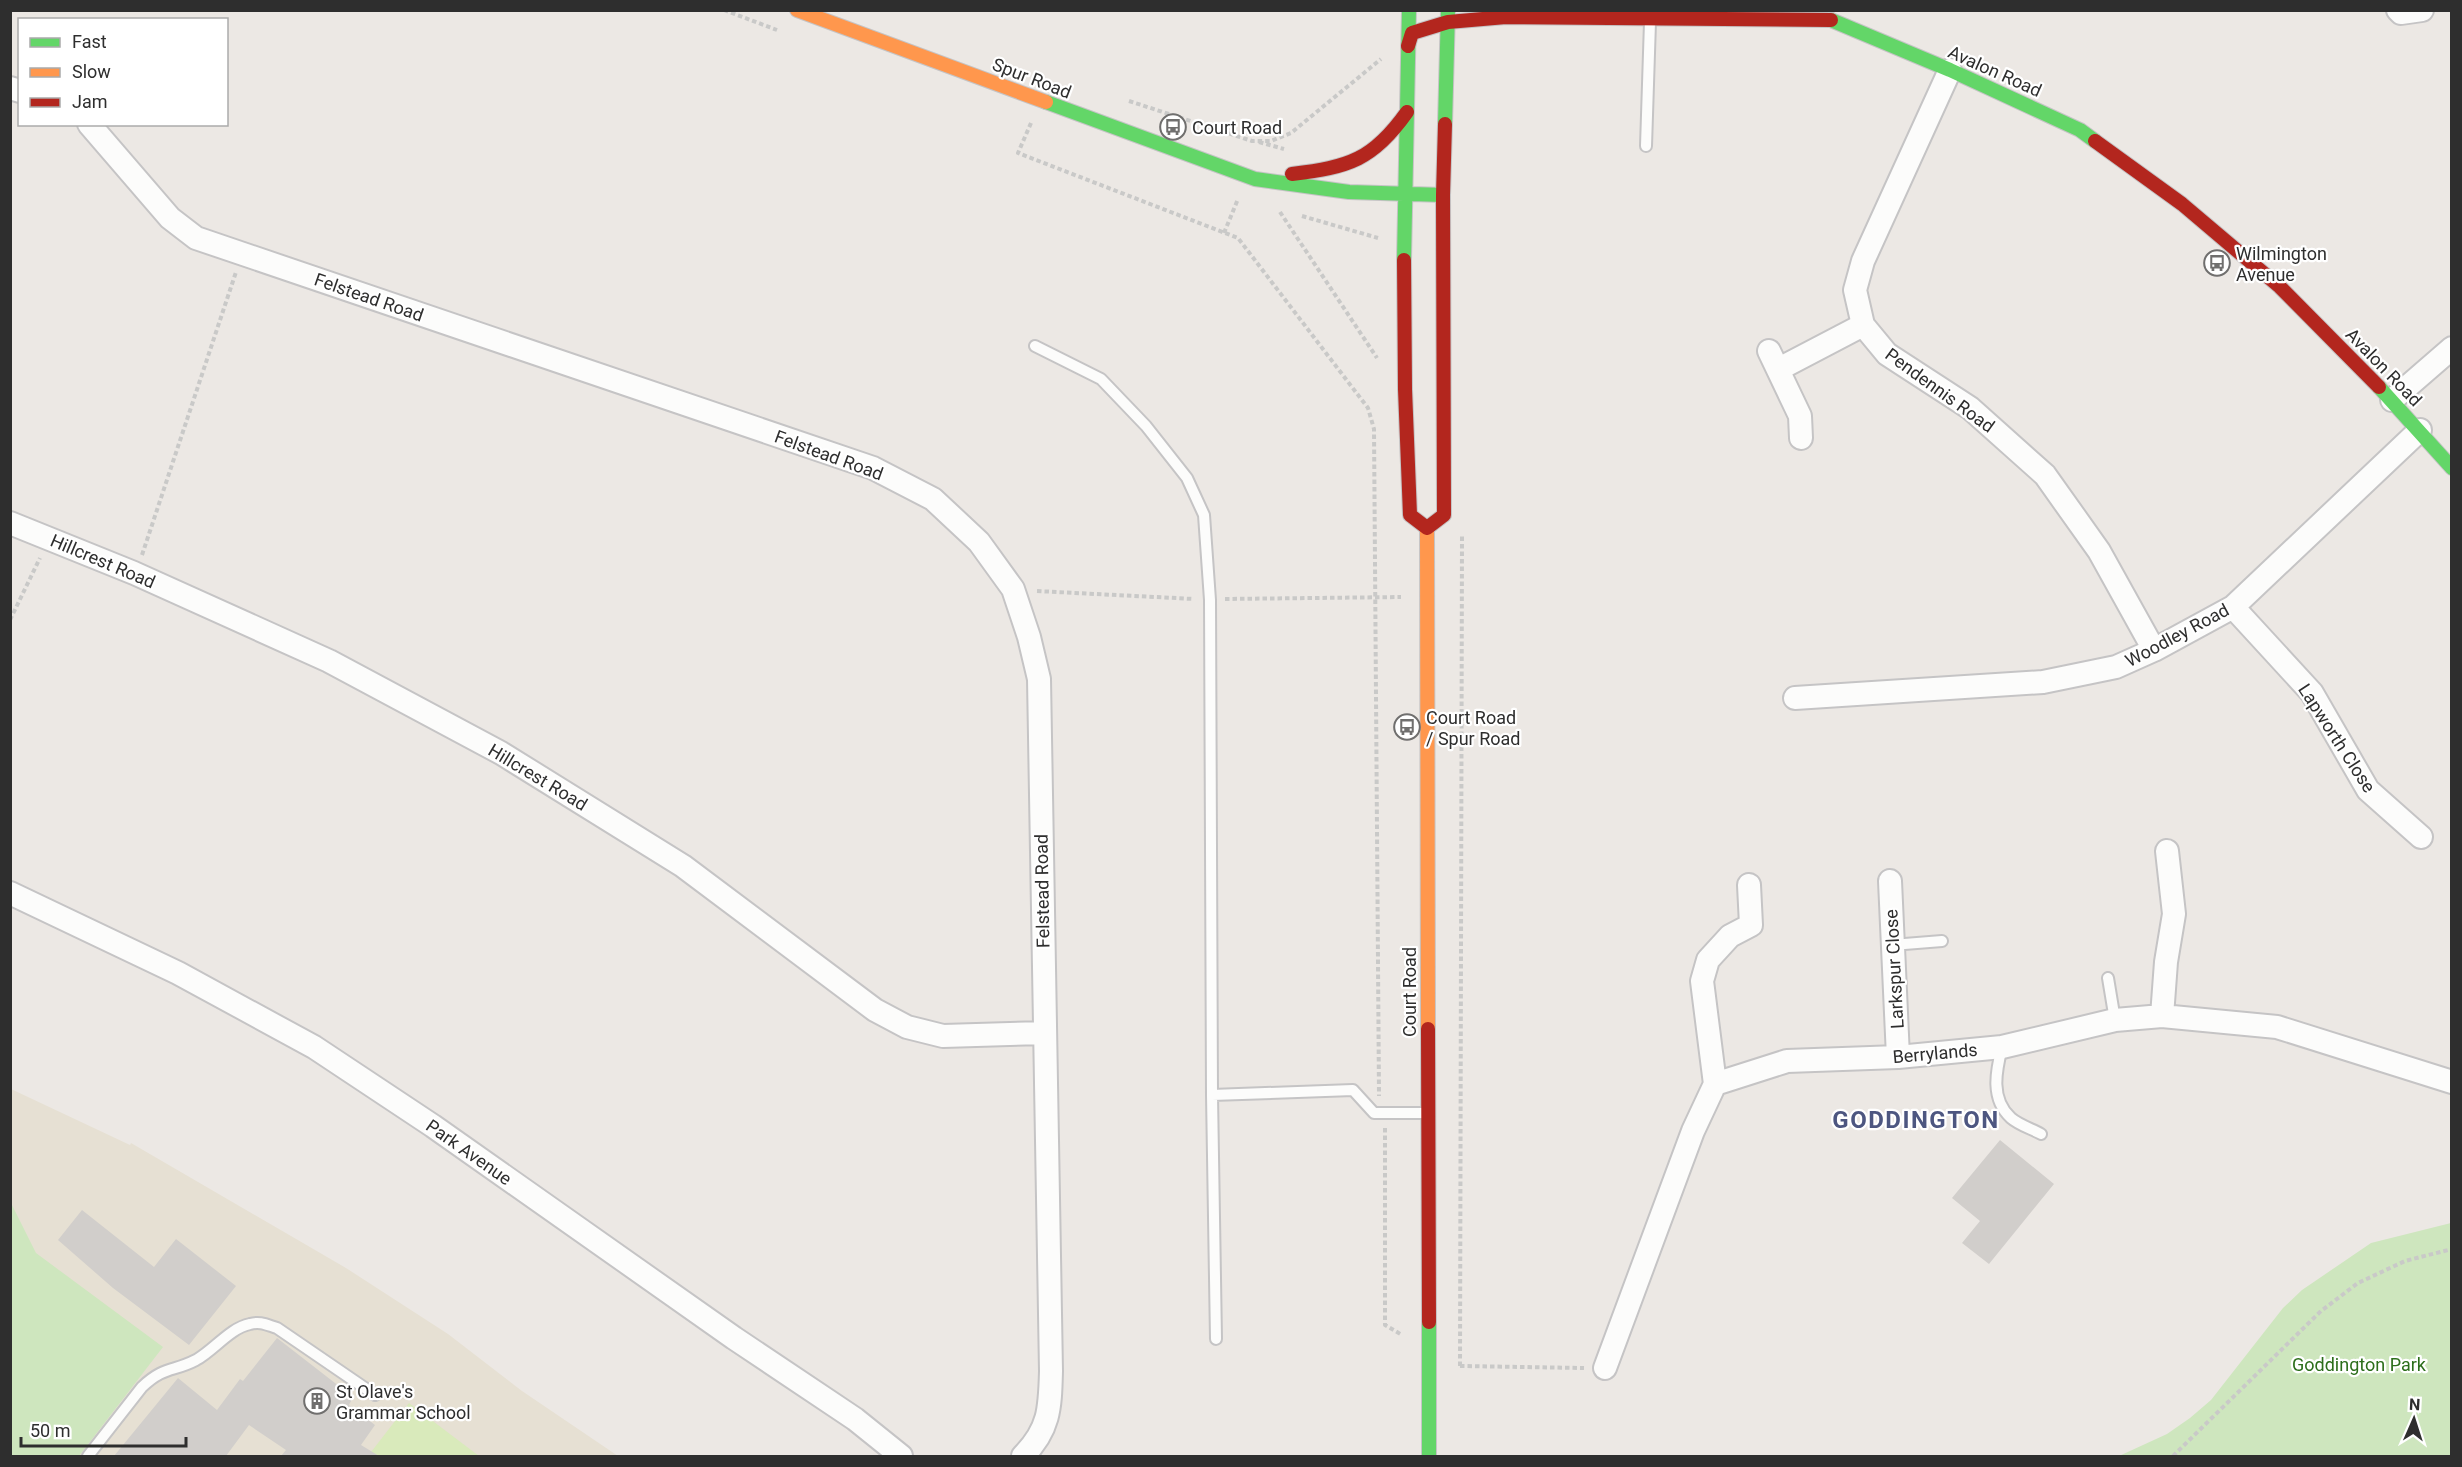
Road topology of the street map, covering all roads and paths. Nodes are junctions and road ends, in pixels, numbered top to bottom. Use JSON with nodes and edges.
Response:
{"nodes":[{"id":1,"x":724,"y":10,"type":"edge"},
{"id":2,"x":797,"y":10,"type":"edge"},
{"id":3,"x":1409,"y":10,"type":"edge"},
{"id":4,"x":2398,"y":10,"type":"edge"},
{"id":5,"x":2422,"y":10,"type":"edge"},
{"id":6,"x":1733,"y":14,"type":"edge"},
{"id":7,"x":1618,"y":15,"type":"edge"},
{"id":8,"x":1830,"y":15,"type":"edge"},
{"id":9,"x":1448,"y":16,"type":"edge"},
{"id":10,"x":1650,"y":18,"type":"junction"},
{"id":11,"x":779,"y":30,"type":"dead end"},
{"id":12,"x":1408,"y":46,"type":"junction"},
{"id":13,"x":1383,"y":58,"type":"dead end"},
{"id":14,"x":1950,"y":70,"type":"junction"},
{"id":15,"x":1119,"y":97,"type":"dead end"},
{"id":16,"x":1407,"y":112,"type":"junction"},
{"id":17,"x":1042,"y":125,"type":"dead end"},
{"id":18,"x":91,"y":126,"type":"edge"},
{"id":19,"x":1252,"y":141,"type":"junction"},
{"id":20,"x":1646,"y":146,"type":"dead end"},
{"id":21,"x":1291,"y":150,"type":"dead end"},
{"id":22,"x":1255,"y":179,"type":"junction"},
{"id":23,"x":1240,"y":195,"type":"dead end"},
{"id":24,"x":1404,"y":195,"type":"junction"},
{"id":25,"x":1443,"y":195,"type":"junction"},
{"id":26,"x":1290,"y":213,"type":"dead end"},
{"id":27,"x":1300,"y":216,"type":"dead end"},
{"id":28,"x":1224,"y":233,"type":"junction"},
{"id":29,"x":1365,"y":234,"type":"dead end"},
{"id":30,"x":242,"y":254,"type":"junction"},
{"id":31,"x":1863,"y":325,"type":"junction"},
{"id":32,"x":1035,"y":345,"type":"dead end"},
{"id":33,"x":2451,"y":348,"type":"edge"},
{"id":34,"x":1381,"y":365,"type":"dead end"},
{"id":35,"x":2392,"y":400,"type":"junction"},
{"id":36,"x":2420,"y":430,"type":"junction"},
{"id":37,"x":1801,"y":438,"type":"dead end"},
{"id":38,"x":2451,"y":468,"type":"edge"},
{"id":39,"x":10,"y":523,"type":"edge"},
{"id":40,"x":1427,"y":528,"type":"junction"},
{"id":41,"x":1462,"y":531,"type":"dead end"},
{"id":42,"x":49,"y":538,"type":"junction"},
{"id":43,"x":134,"y":573,"type":"junction"},
{"id":44,"x":1379,"y":597,"type":"dead end"},
{"id":45,"x":1403,"y":597,"type":"dead end"},
{"id":46,"x":2233,"y":607,"type":"junction"},
{"id":47,"x":10,"y":620,"type":"edge"},
{"id":48,"x":2154,"y":650,"type":"junction"},
{"id":49,"x":1795,"y":698,"type":"dead end"},
{"id":50,"x":2421,"y":837,"type":"dead end"},
{"id":51,"x":2168,"y":851,"type":"dead end"},
{"id":52,"x":1890,"y":881,"type":"dead end"},
{"id":53,"x":1749,"y":885,"type":"dead end"},
{"id":54,"x":10,"y":893,"type":"edge"},
{"id":55,"x":1942,"y":941,"type":"dead end"},
{"id":56,"x":1892,"y":945,"type":"junction"},
{"id":57,"x":2108,"y":978,"type":"dead end"},
{"id":58,"x":2162,"y":1016,"type":"junction"},
{"id":59,"x":2115,"y":1020,"type":"junction"},
{"id":60,"x":1045,"y":1034,"type":"junction"},
{"id":61,"x":2002,"y":1047,"type":"junction"},
{"id":62,"x":1898,"y":1057,"type":"junction"},
{"id":63,"x":2451,"y":1082,"type":"edge"},
{"id":64,"x":1715,"y":1084,"type":"junction"},
{"id":65,"x":1212,"y":1095,"type":"junction"},
{"id":66,"x":1428,"y":1113,"type":"junction"},
{"id":67,"x":1394,"y":1114,"type":"junction"},
{"id":68,"x":1384,"y":1128,"type":"dead end"},
{"id":69,"x":2041,"y":1134,"type":"dead end"},
{"id":70,"x":2451,"y":1249,"type":"edge"},
{"id":71,"x":1216,"y":1339,"type":"dead end"},
{"id":72,"x":1410,"y":1340,"type":"dead end"},
{"id":73,"x":1429,"y":1366,"type":"junction"},
{"id":74,"x":1460,"y":1366,"type":"junction"},
{"id":75,"x":1605,"y":1368,"type":"joint"},
{"id":76,"x":375,"y":1395,"type":"dead end"},
{"id":77,"x":88,"y":1456,"type":"edge"},
{"id":78,"x":901,"y":1456,"type":"edge"},
{"id":79,"x":1023,"y":1456,"type":"edge"},
{"id":80,"x":1429,"y":1456,"type":"edge"},
{"id":81,"x":2173,"y":1456,"type":"edge"}],
"edges":[{"from":1,"to":11,"type":"path"},
{"from":2,"to":22,"type":"main road","name":"Spur Road"},
{"from":3,"to":12,"type":"main road"},
{"from":4,"to":5,"type":"street"},
{"from":6,"to":8,"type":"main road","name":"Avalon Road"},
{"from":6,"to":10,"type":"main road","name":"Avalon Road"},
{"from":7,"to":9,"type":"main road","name":"Avalon Road"},
{"from":7,"to":10,"type":"main road","name":"Avalon Road"},
{"from":8,"to":14,"type":"main road","name":"Avalon Road"},
{"from":9,"to":12,"type":"main road","name":"Avalon Road"},
{"from":9,"to":25,"type":"main road"},
{"from":10,"to":20,"type":"lane"},
{"from":12,"to":16,"type":"main road"},
{"from":13,"to":19,"type":"path"},
{"from":14,"to":31,"type":"street","name":"Pendennis Road"},
{"from":14,"to":35,"type":"main road","name":"Avalon Road"},
{"from":15,"to":19,"type":"path"},
{"from":16,"to":22,"type":"main road"},
{"from":16,"to":24,"type":"main road"},
{"from":17,"to":28,"type":"path"},
{"from":18,"to":30,"type":"street","name":"Felstead Road"},
{"from":19,"to":21,"type":"path"},
{"from":22,"to":24,"type":"main road","name":"Spur Road"},
{"from":23,"to":28,"type":"path"},
{"from":24,"to":25,"type":"main road","name":"Spur Road"},
{"from":24,"to":40,"type":"main road"},
{"from":25,"to":40,"type":"main road"},
{"from":26,"to":34,"type":"path"},
{"from":27,"to":29,"type":"path"},
{"from":28,"to":67,"type":"path"},
{"from":30,"to":43,"type":"path"},
{"from":30,"to":60,"type":"street","name":"Felstead Road"},
{"from":31,"to":37,"type":"street"},
{"from":31,"to":48,"type":"street","name":"Pendennis Road"},
{"from":32,"to":65,"type":"lane"},
{"from":33,"to":35,"type":"street"},
{"from":35,"to":36,"type":"main road","name":"Avalon Road"},
{"from":36,"to":38,"type":"main road","name":"Avalon Road"},
{"from":36,"to":46,"type":"street","name":"Woodley Road"},
{"from":39,"to":42,"type":"street","name":"Hillcrest Road"},
{"from":40,"to":66,"type":"main road","name":"Court Road"},
{"from":41,"to":74,"type":"path"},
{"from":42,"to":43,"type":"street","name":"Hillcrest Road"},
{"from":42,"to":47,"type":"path"},
{"from":43,"to":60,"type":"street","name":"Hillcrest Road"},
{"from":44,"to":45,"type":"path"},
{"from":46,"to":48,"type":"street","name":"Woodley Road"},
{"from":46,"to":50,"type":"street","name":"Lapworth Close"},
{"from":48,"to":49,"type":"street","name":"Woodley Road"},
{"from":51,"to":58,"type":"street"},
{"from":52,"to":56,"type":"street","name":"Larkspur Close"},
{"from":53,"to":64,"type":"street"},
{"from":54,"to":78,"type":"street","name":"Park Avenue"},
{"from":55,"to":56,"type":"lane"},
{"from":56,"to":62,"type":"street","name":"Larkspur Close"},
{"from":57,"to":59,"type":"lane"},
{"from":58,"to":59,"type":"street","name":"Berrylands"},
{"from":58,"to":63,"type":"street","name":"Berrylands"},
{"from":59,"to":61,"type":"street","name":"Berrylands"},
{"from":60,"to":79,"type":"street","name":"Felstead Road"},
{"from":61,"to":62,"type":"street","name":"Berrylands"},
{"from":61,"to":69,"type":"lane"},
{"from":62,"to":64,"type":"street","name":"Berrylands"},
{"from":64,"to":75,"type":"street"},
{"from":65,"to":67,"type":"lane"},
{"from":65,"to":71,"type":"lane"},
{"from":66,"to":67,"type":"lane"},
{"from":66,"to":73,"type":"main road","name":"Court Road"},
{"from":68,"to":72,"type":"path"},
{"from":70,"to":81,"type":"path"},
{"from":73,"to":74,"type":"path"},
{"from":73,"to":80,"type":"main road","name":"Court Road"},
{"from":74,"to":75,"type":"path"},
{"from":76,"to":77,"type":"lane"}]}
